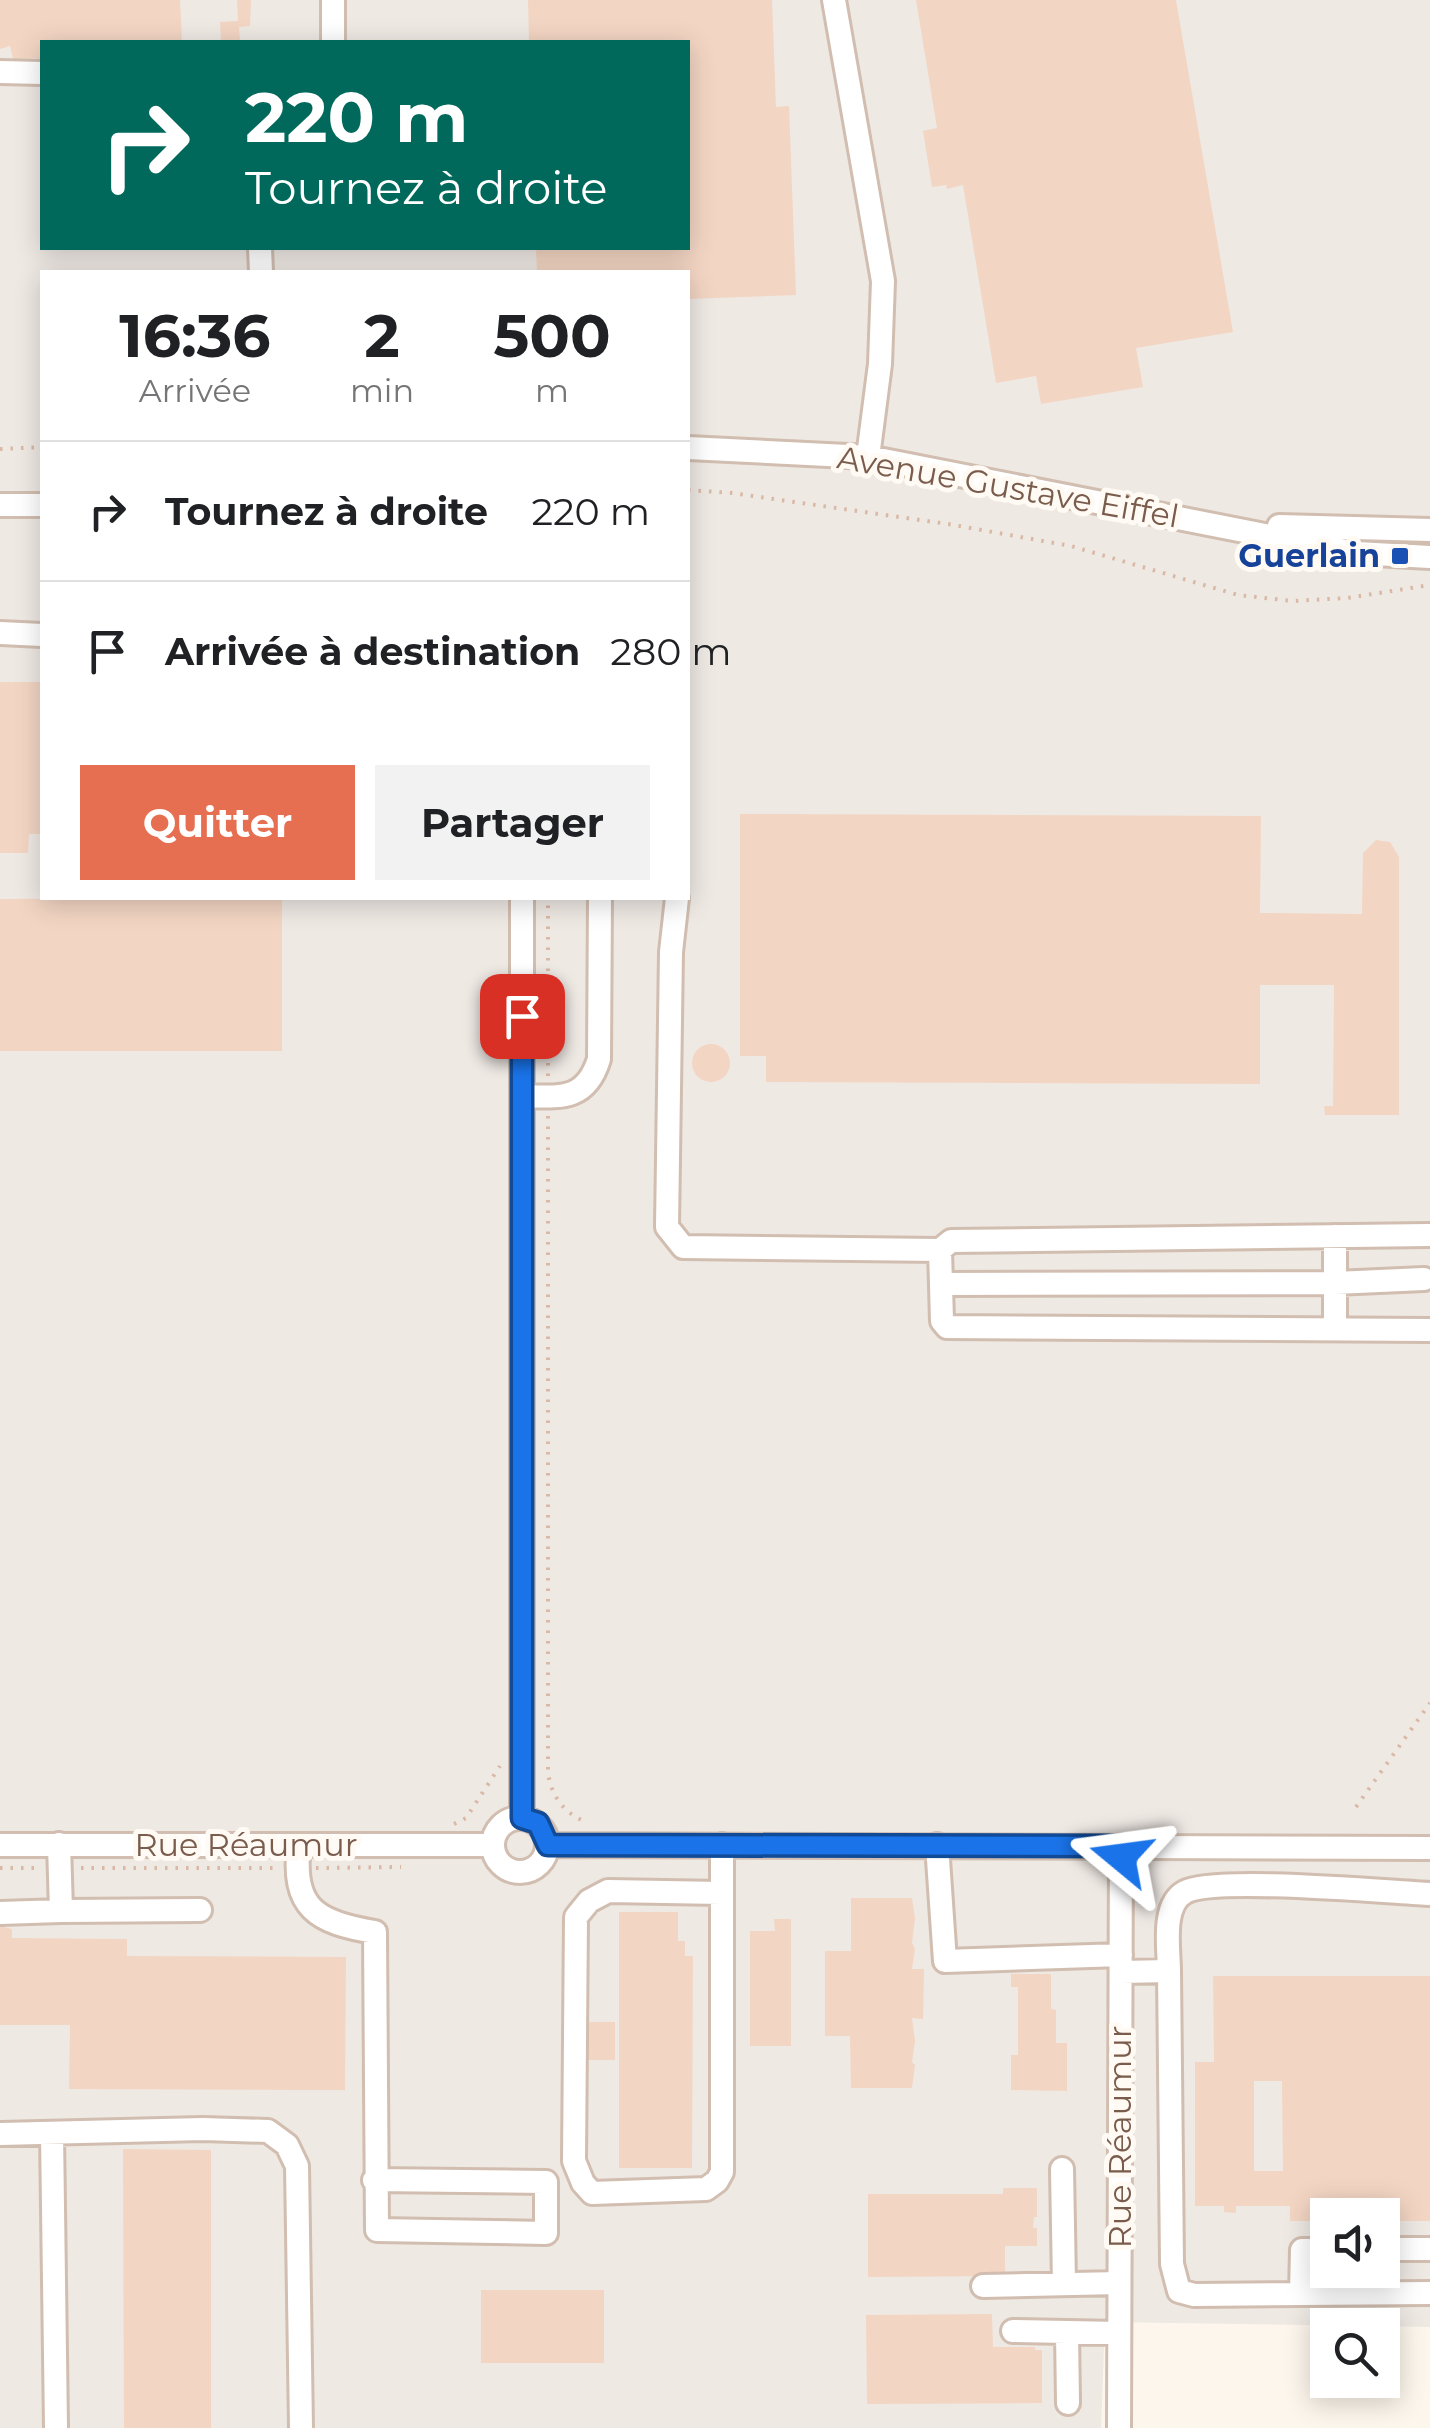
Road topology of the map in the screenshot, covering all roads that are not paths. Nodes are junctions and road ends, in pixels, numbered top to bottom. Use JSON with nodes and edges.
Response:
{"nodes":[{"id":1,"x":333,"y":0,"type":"edge"},
{"id":2,"x":834,"y":0,"type":"edge"},
{"id":3,"x":333,"y":40,"type":"edge"},
{"id":4,"x":0,"y":72,"type":"edge"},
{"id":5,"x":40,"y":72,"type":"edge"},
{"id":6,"x":690,"y":448,"type":"edge"},
{"id":7,"x":868,"y":457,"type":"junction"},
{"id":8,"x":0,"y":505,"type":"edge"},
{"id":9,"x":40,"y":505,"type":"edge"},
{"id":10,"x":1209,"y":523,"type":"junction"},
{"id":11,"x":1430,"y":530,"type":"edge"},
{"id":12,"x":1430,"y":557,"type":"edge"},
{"id":13,"x":0,"y":633,"type":"edge"},
{"id":14,"x":40,"y":635,"type":"edge"},
{"id":15,"x":522,"y":900,"type":"edge"},
{"id":16,"x":600,"y":900,"type":"edge"},
{"id":17,"x":677,"y":900,"type":"edge"},
{"id":18,"x":522,"y":1096,"type":"junction"},
{"id":19,"x":1429,"y":1235,"type":"edge"},
{"id":20,"x":1334,"y":1236,"type":"junction"},
{"id":21,"x":940,"y":1250,"type":"junction"},
{"id":22,"x":1424,"y":1279,"type":"dead end"},
{"id":23,"x":941,"y":1284,"type":"junction"},
{"id":24,"x":1335,"y":1284,"type":"junction"},
{"id":25,"x":1335,"y":1329,"type":"junction"},
{"id":26,"x":1430,"y":1330,"type":"edge"},
{"id":27,"x":522,"y":1818,"type":"junction"},
{"id":28,"x":60,"y":1844,"type":"junction"},
{"id":29,"x":0,"y":1845,"type":"edge"},
{"id":30,"x":300,"y":1845,"type":"junction"},
{"id":31,"x":493,"y":1845,"type":"junction"},
{"id":32,"x":548,"y":1845,"type":"junction"},
{"id":33,"x":722,"y":1845,"type":"junction"},
{"id":34,"x":937,"y":1845,"type":"junction"},
{"id":35,"x":1121,"y":1846,"type":"junction"},
{"id":36,"x":1430,"y":1848,"type":"edge"},
{"id":37,"x":722,"y":1894,"type":"junction"},
{"id":38,"x":1430,"y":1894,"type":"edge"},
{"id":39,"x":200,"y":1910,"type":"dead end"},
{"id":40,"x":60,"y":1911,"type":"junction"},
{"id":41,"x":0,"y":1913,"type":"edge"},
{"id":42,"x":1121,"y":1964,"type":"junction"},
{"id":43,"x":1169,"y":1971,"type":"junction"},
{"id":44,"x":52,"y":2133,"type":"junction"},
{"id":45,"x":0,"y":2134,"type":"edge"},
{"id":46,"x":1062,"y":2170,"type":"dead end"},
{"id":47,"x":374,"y":2180,"type":"junction"},
{"id":48,"x":1400,"y":2249,"type":"edge"},
{"id":49,"x":1430,"y":2249,"type":"edge"},
{"id":50,"x":1310,"y":2250,"type":"edge"},
{"id":51,"x":1120,"y":2283,"type":"junction"},
{"id":52,"x":1064,"y":2284,"type":"junction"},
{"id":53,"x":982,"y":2286,"type":"dead end"},
{"id":54,"x":1430,"y":2293,"type":"edge"},
{"id":55,"x":1301,"y":2294,"type":"junction"},
{"id":56,"x":1012,"y":2331,"type":"dead end"},
{"id":57,"x":1067,"y":2332,"type":"junction"},
{"id":58,"x":1119,"y":2333,"type":"junction"},
{"id":59,"x":1068,"y":2403,"type":"dead end"},
{"id":60,"x":56,"y":2428,"type":"edge"},
{"id":61,"x":301,"y":2428,"type":"edge"},
{"id":62,"x":1119,"y":2428,"type":"edge"}],
"edges":[{"from":1,"to":3,"type":"street"},
{"from":2,"to":7,"type":"street"},
{"from":4,"to":5,"type":"street"},
{"from":6,"to":7,"type":"street","name":"Avenue Gustave Eiffel"},
{"from":7,"to":10,"type":"street","name":"Avenue Gustave Eiffel"},
{"from":8,"to":9,"type":"street"},
{"from":10,"to":11,"type":"street","name":"Avenue Gustave Eiffel"},
{"from":10,"to":12,"type":"street","name":"Avenue Gustave Eiffel"},
{"from":13,"to":14,"type":"street"},
{"from":15,"to":18,"type":"street"},
{"from":16,"to":18,"type":"street"},
{"from":17,"to":21,"type":"street"},
{"from":18,"to":27,"type":"street"},
{"from":19,"to":20,"type":"street"},
{"from":20,"to":21,"type":"street"},
{"from":20,"to":24,"type":"street"},
{"from":21,"to":23,"type":"street"},
{"from":22,"to":24,"type":"street"},
{"from":23,"to":24,"type":"street"},
{"from":23,"to":25,"type":"street"},
{"from":24,"to":25,"type":"street"},
{"from":25,"to":26,"type":"street"},
{"from":27,"to":31,"type":"street"},
{"from":27,"to":32,"type":"street"},
{"from":28,"to":29,"type":"street","name":"Rue Réaumur"},
{"from":28,"to":30,"type":"street","name":"Rue Réaumur"},
{"from":28,"to":40,"type":"street"},
{"from":30,"to":31,"type":"street","name":"Rue Réaumur"},
{"from":30,"to":47,"type":"street"},
{"from":31,"to":32,"type":"street"},
{"from":32,"to":33,"type":"street"},
{"from":33,"to":34,"type":"street"},
{"from":33,"to":37,"type":"street"},
{"from":34,"to":35,"type":"street"},
{"from":34,"to":42,"type":"street"},
{"from":35,"to":36,"type":"street"},
{"from":35,"to":42,"type":"street","name":"Rue Réaumur"},
{"from":37,"to":37,"type":"street"},
{"from":38,"to":43,"type":"street"},
{"from":39,"to":40,"type":"street"},
{"from":40,"to":41,"type":"street"},
{"from":42,"to":43,"type":"street"},
{"from":42,"to":51,"type":"street","name":"Rue Réaumur"},
{"from":43,"to":55,"type":"street"},
{"from":44,"to":45,"type":"street"},
{"from":44,"to":60,"type":"street"},
{"from":44,"to":61,"type":"street"},
{"from":46,"to":52,"type":"street"},
{"from":47,"to":47,"type":"street"},
{"from":48,"to":49,"type":"street"},
{"from":50,"to":55,"type":"street"},
{"from":51,"to":52,"type":"street"},
{"from":51,"to":58,"type":"street","name":"Rue Réaumur"},
{"from":52,"to":53,"type":"street"},
{"from":54,"to":55,"type":"street"},
{"from":56,"to":57,"type":"street"},
{"from":57,"to":58,"type":"street"},
{"from":57,"to":59,"type":"street"},
{"from":58,"to":62,"type":"street","name":"Rue Réaumur"}]}
